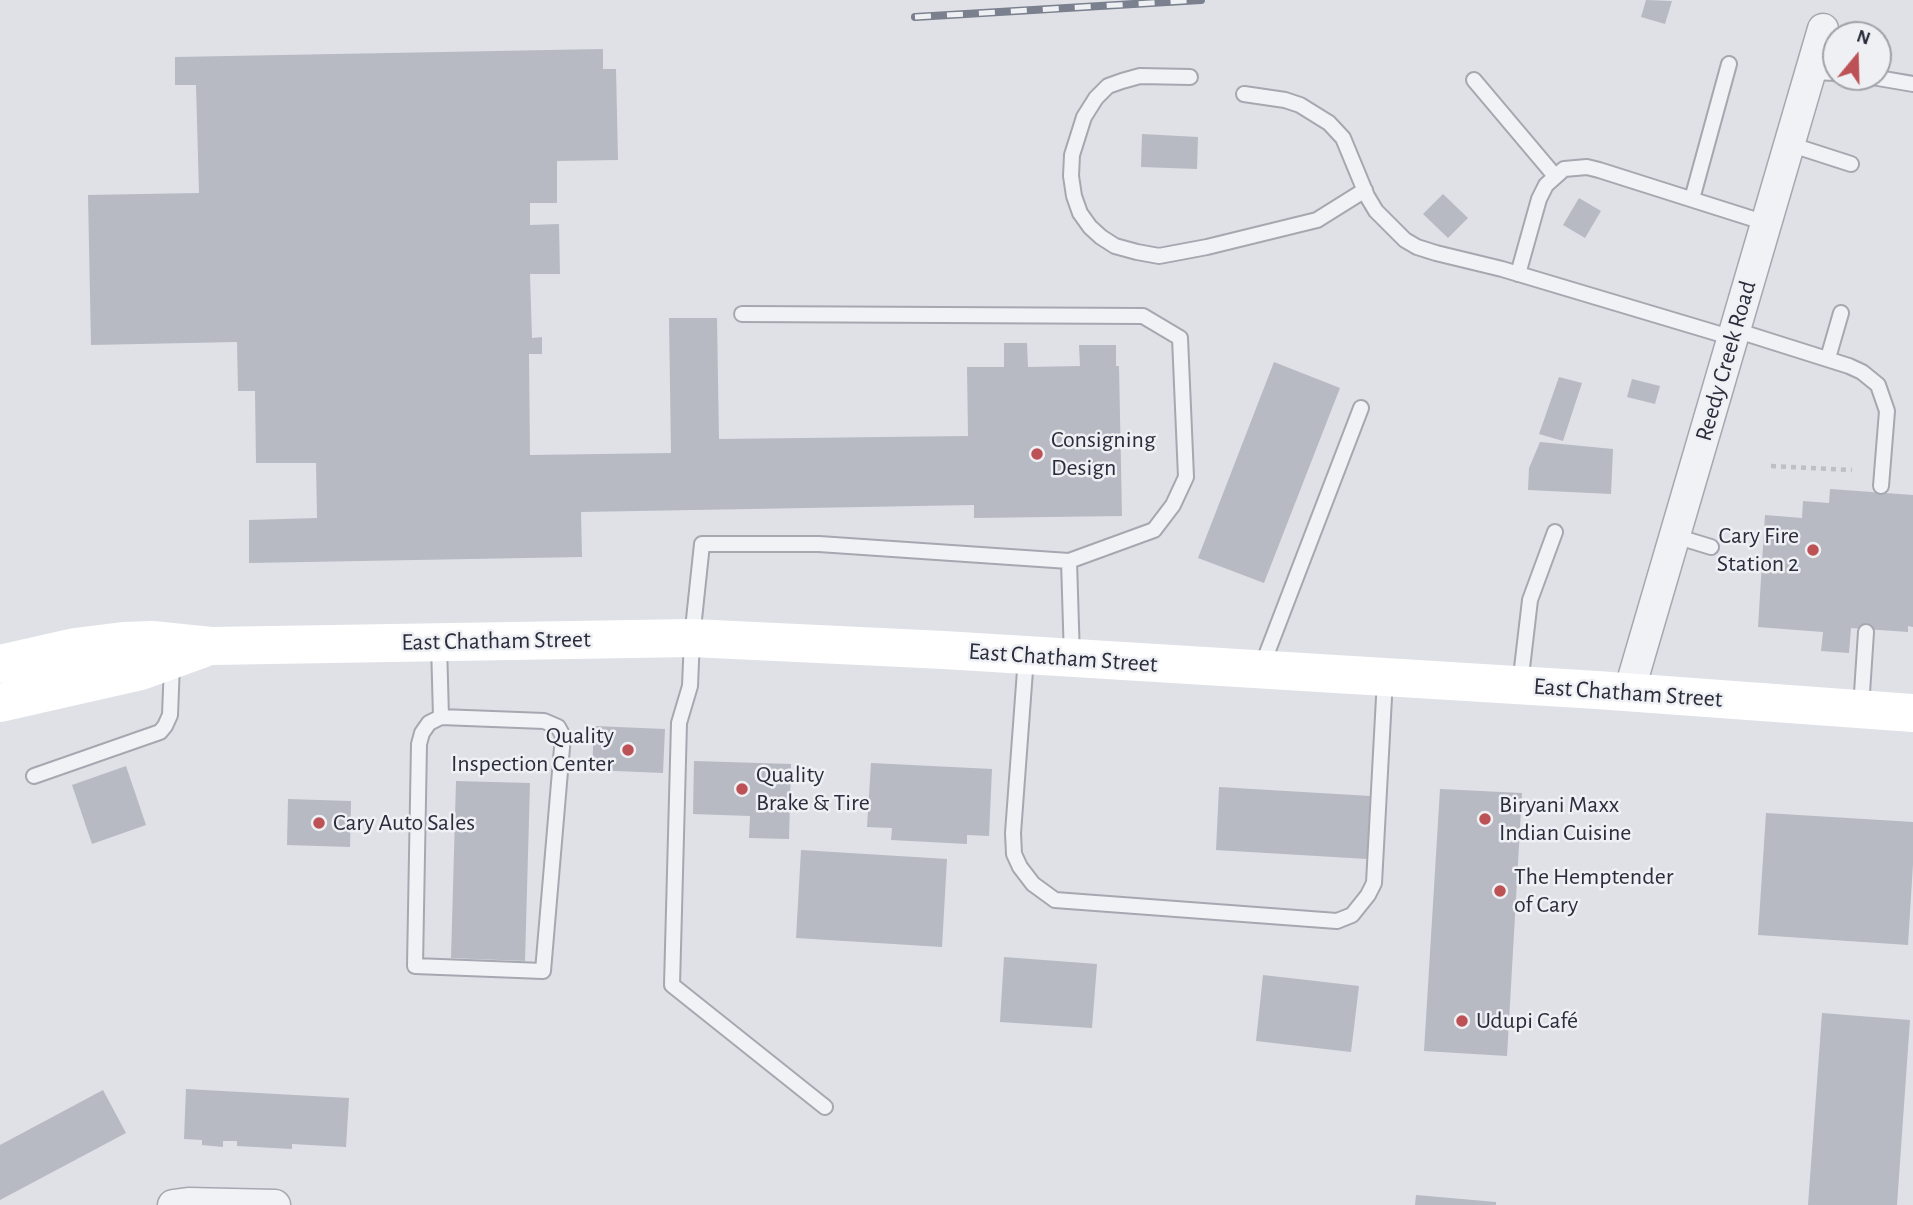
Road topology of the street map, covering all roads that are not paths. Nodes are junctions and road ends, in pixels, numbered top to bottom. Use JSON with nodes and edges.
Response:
{"nodes":[{"id":1,"x":1729,"y":64,"type":"dead end"},
{"id":2,"x":1822,"y":74,"type":"edge"},
{"id":3,"x":1190,"y":77,"type":"dead end"},
{"id":4,"x":1474,"y":80,"type":"dead end"},
{"id":5,"x":1892,"y":80,"type":"edge"},
{"id":6,"x":1913,"y":84,"type":"edge"},
{"id":7,"x":1244,"y":93,"type":"dead end"},
{"id":8,"x":1789,"y":144,"type":"junction"},
{"id":9,"x":1852,"y":164,"type":"dead end"},
{"id":10,"x":1555,"y":176,"type":"junction"},
{"id":11,"x":1365,"y":190,"type":"junction"},
{"id":12,"x":1692,"y":199,"type":"junction"},
{"id":13,"x":1766,"y":222,"type":"junction"},
{"id":14,"x":1518,"y":274,"type":"junction"},
{"id":15,"x":1841,"y":313,"type":"dead end"},
{"id":16,"x":742,"y":314,"type":"dead end"},
{"id":17,"x":1734,"y":334,"type":"junction"},
{"id":18,"x":1828,"y":358,"type":"junction"},
{"id":19,"x":1361,"y":408,"type":"dead end"},
{"id":20,"x":1881,"y":486,"type":"dead end"},
{"id":21,"x":1555,"y":532,"type":"dead end"},
{"id":22,"x":1675,"y":536,"type":"junction"},
{"id":23,"x":1711,"y":547,"type":"dead end"},
{"id":24,"x":1069,"y":561,"type":"junction"},
{"id":25,"x":1866,"y":632,"type":"dead end"},
{"id":26,"x":692,"y":638,"type":"junction"},
{"id":27,"x":439,"y":642,"type":"junction"},
{"id":28,"x":211,"y":646,"type":"junction"},
{"id":29,"x":1026,"y":655,"type":"junction"},
{"id":30,"x":172,"y":659,"type":"junction"},
{"id":31,"x":1073,"y":659,"type":"junction"},
{"id":32,"x":0,"y":664,"type":"edge"},
{"id":33,"x":1261,"y":670,"type":"junction"},
{"id":34,"x":1385,"y":678,"type":"junction"},
{"id":35,"x":1520,"y":686,"type":"junction"},
{"id":36,"x":1629,"y":692,"type":"junction"},
{"id":37,"x":0,"y":703,"type":"edge"},
{"id":38,"x":1861,"y":709,"type":"junction"},
{"id":39,"x":1913,"y":713,"type":"edge"},
{"id":40,"x":441,"y":717,"type":"junction"},
{"id":41,"x":34,"y":776,"type":"dead end"},
{"id":42,"x":825,"y":1107,"type":"dead end"},
{"id":43,"x":173,"y":1205,"type":"edge"},
{"id":44,"x":275,"y":1205,"type":"edge"}],
"edges":[{"from":1,"to":12,"type":"lane"},
{"from":2,"to":8,"type":"street","name":"Reedy Creek Road"},
{"from":3,"to":11,"type":"lane"},
{"from":4,"to":10,"type":"lane"},
{"from":5,"to":6,"type":"lane"},
{"from":7,"to":11,"type":"lane"},
{"from":8,"to":9,"type":"lane"},
{"from":8,"to":13,"type":"street","name":"Reedy Creek Road"},
{"from":10,"to":12,"type":"lane"},
{"from":10,"to":14,"type":"lane"},
{"from":11,"to":14,"type":"lane"},
{"from":12,"to":13,"type":"lane"},
{"from":13,"to":17,"type":"street","name":"Reedy Creek Road"},
{"from":14,"to":17,"type":"lane"},
{"from":15,"to":18,"type":"lane"},
{"from":16,"to":24,"type":"lane"},
{"from":17,"to":18,"type":"lane"},
{"from":17,"to":22,"type":"street","name":"Reedy Creek Road"},
{"from":18,"to":20,"type":"lane"},
{"from":19,"to":33,"type":"lane"},
{"from":21,"to":35,"type":"lane"},
{"from":22,"to":23,"type":"lane"},
{"from":22,"to":36,"type":"street","name":"Reedy Creek Road"},
{"from":24,"to":26,"type":"lane"},
{"from":24,"to":31,"type":"lane"},
{"from":25,"to":38,"type":"lane"},
{"from":26,"to":27,"type":"main road","name":"East Chatham Street"},
{"from":26,"to":29,"type":"main road","name":"East Chatham Street"},
{"from":26,"to":42,"type":"lane"},
{"from":27,"to":28,"type":"main road","name":"East Chatham Street"},
{"from":27,"to":40,"type":"lane"},
{"from":28,"to":30,"type":"main road","name":"East Chatham Street"},
{"from":28,"to":32,"type":"main road","name":"East Chatham Street"},
{"from":29,"to":31,"type":"main road","name":"East Chatham Street"},
{"from":29,"to":34,"type":"lane"},
{"from":30,"to":37,"type":"main road","name":"East Chatham Street"},
{"from":30,"to":41,"type":"lane"},
{"from":31,"to":33,"type":"main road","name":"East Chatham Street"},
{"from":33,"to":34,"type":"main road","name":"East Chatham Street"},
{"from":34,"to":35,"type":"main road","name":"East Chatham Street"},
{"from":35,"to":36,"type":"main road","name":"East Chatham Street"},
{"from":36,"to":38,"type":"main road","name":"East Chatham Street"},
{"from":38,"to":39,"type":"main road","name":"East Chatham Street"},
{"from":40,"to":40,"type":"lane"},
{"from":43,"to":44,"type":"street"}]}
